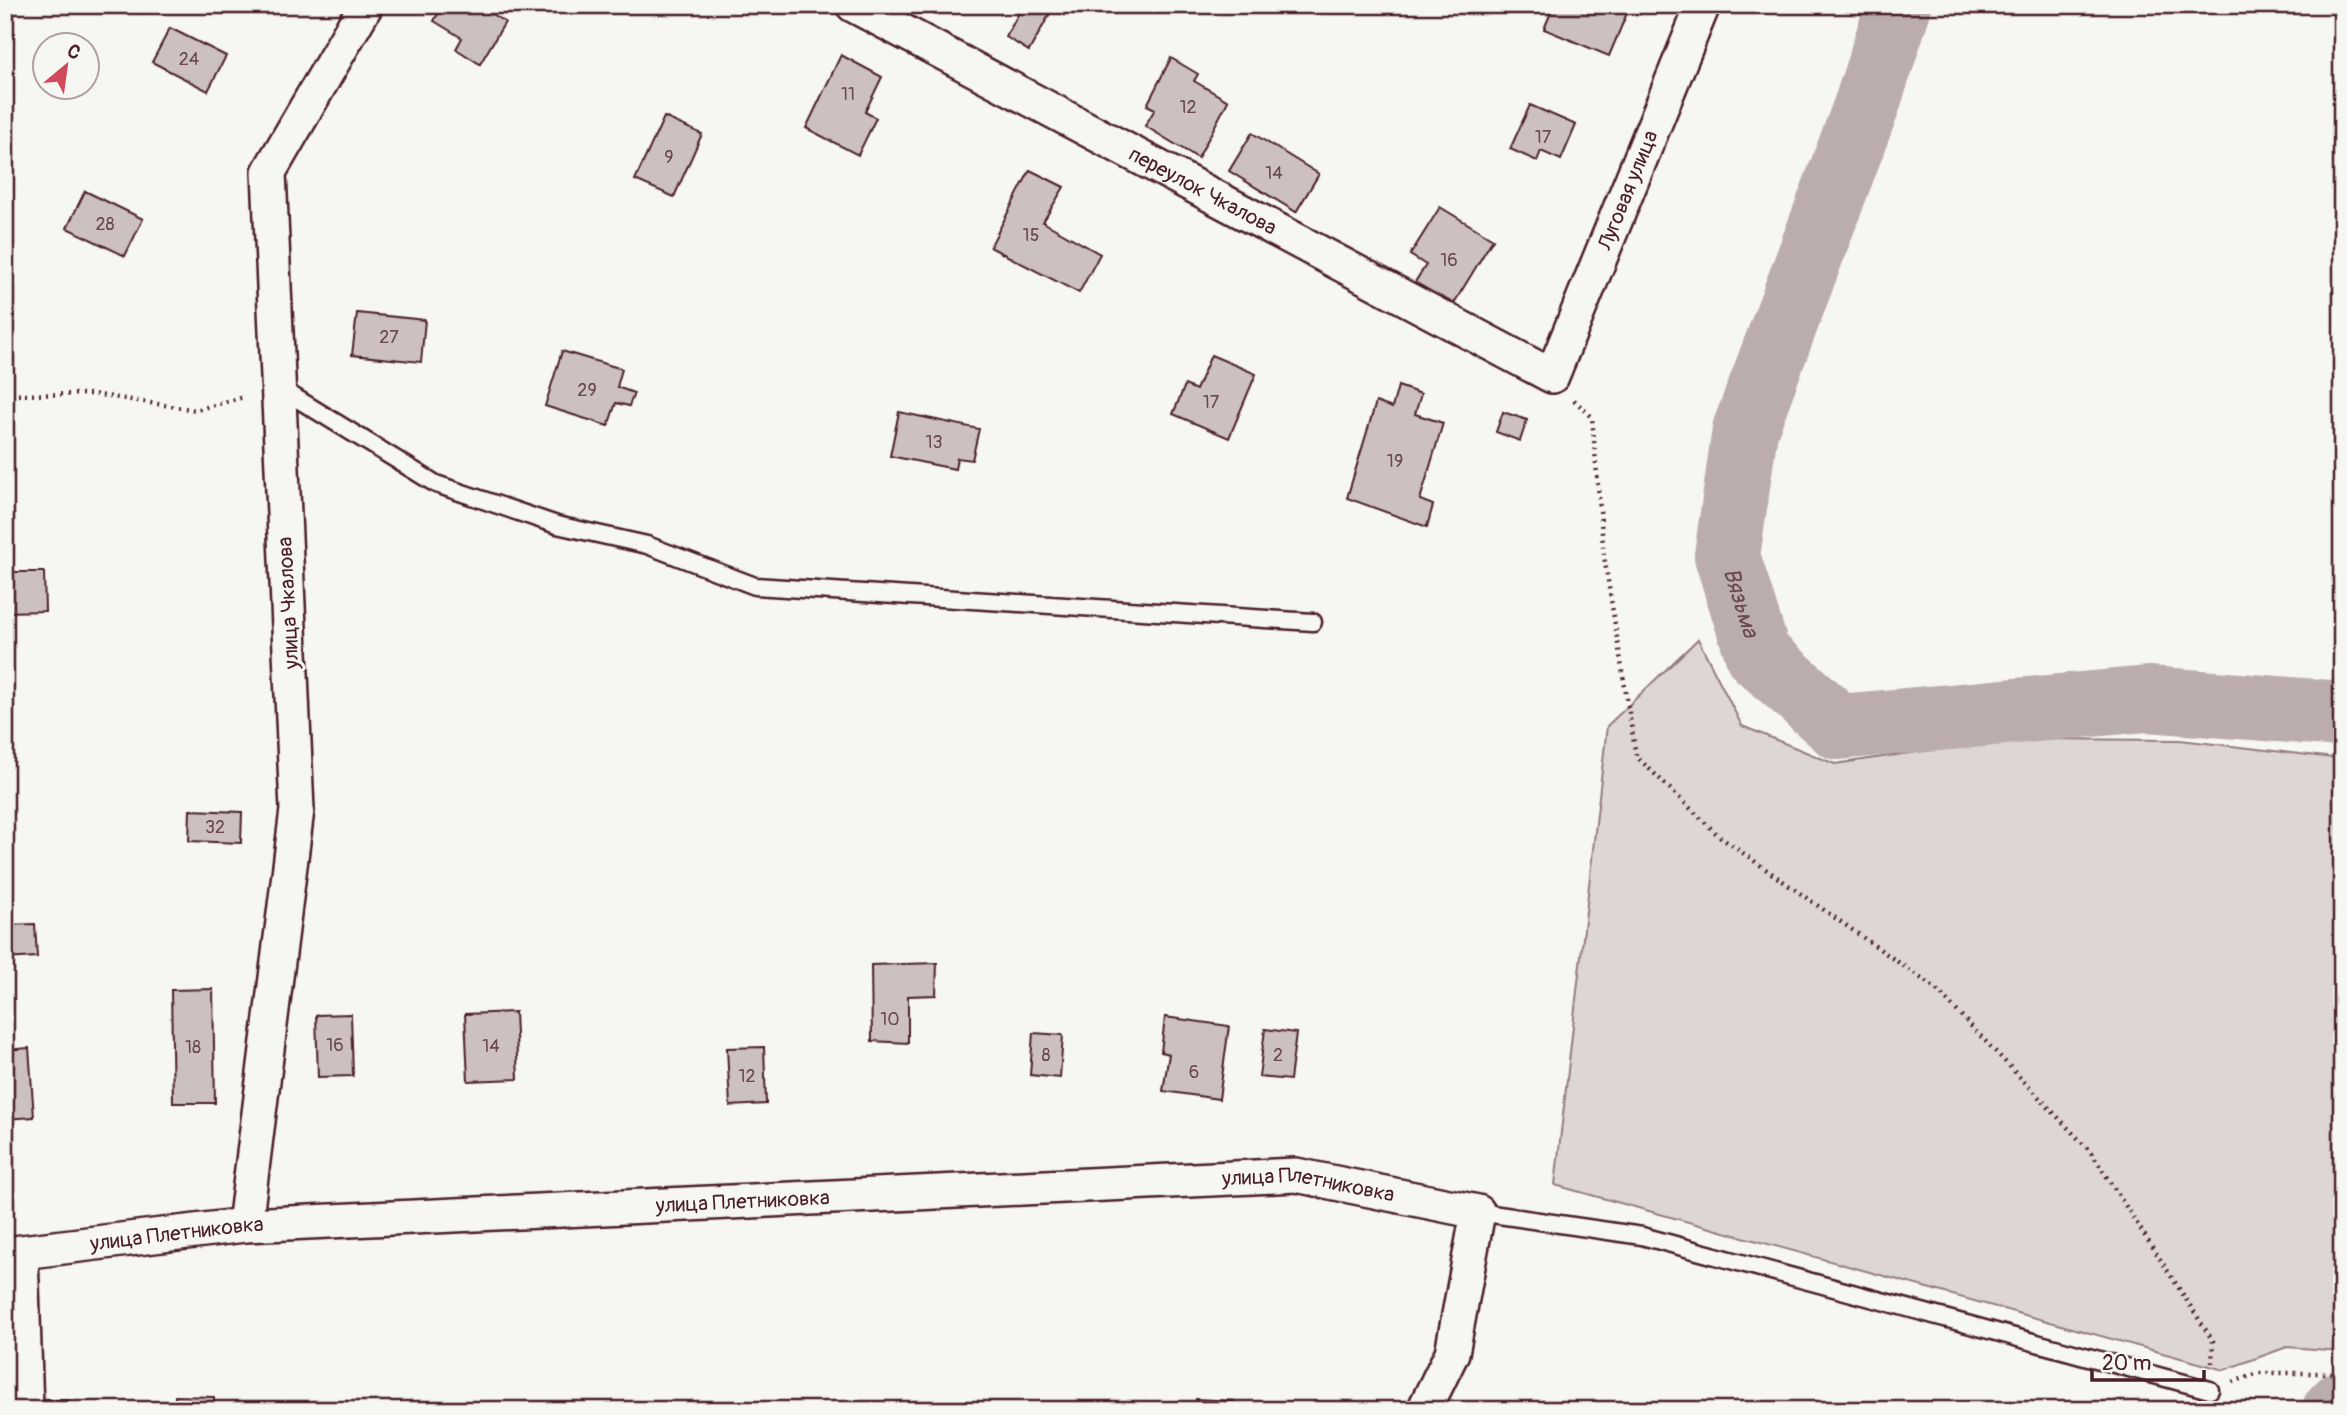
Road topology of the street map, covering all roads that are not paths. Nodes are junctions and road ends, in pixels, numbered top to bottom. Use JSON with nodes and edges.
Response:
{"nodes":[{"id":1,"x":366,"y":5,"type":"edge"},
{"id":2,"x":853,"y":5,"type":"edge"},
{"id":3,"x":1703,"y":5,"type":"edge"},
{"id":4,"x":1552,"y":376,"type":"joint"},
{"id":5,"x":278,"y":387,"type":"junction"},
{"id":6,"x":1313,"y":622,"type":"dead end"},
{"id":7,"x":1478,"y":1212,"type":"junction"},
{"id":8,"x":245,"y":1224,"type":"junction"},
{"id":9,"x":13,"y":1253,"type":"edge"},
{"id":10,"x":2210,"y":1390,"type":"road end"},
{"id":11,"x":26,"y":1410,"type":"edge"},
{"id":12,"x":1424,"y":1410,"type":"edge"}],
"edges":[{"from":1,"to":5,"type":"street","name":"улица Чкалова"},
{"from":2,"to":4,"type":"street","name":"переулок Чкалова"},
{"from":3,"to":4,"type":"street","name":"Луговая улица"},
{"from":5,"to":6,"type":"lane"},
{"from":5,"to":8,"type":"street","name":"улица Чкалова"},
{"from":7,"to":8,"type":"street","name":"улица Плетниковка"},
{"from":7,"to":10,"type":"lane"},
{"from":7,"to":12,"type":"street"},
{"from":8,"to":9,"type":"street","name":"улица Плетниковка"},
{"from":9,"to":11,"type":"street"}]}
